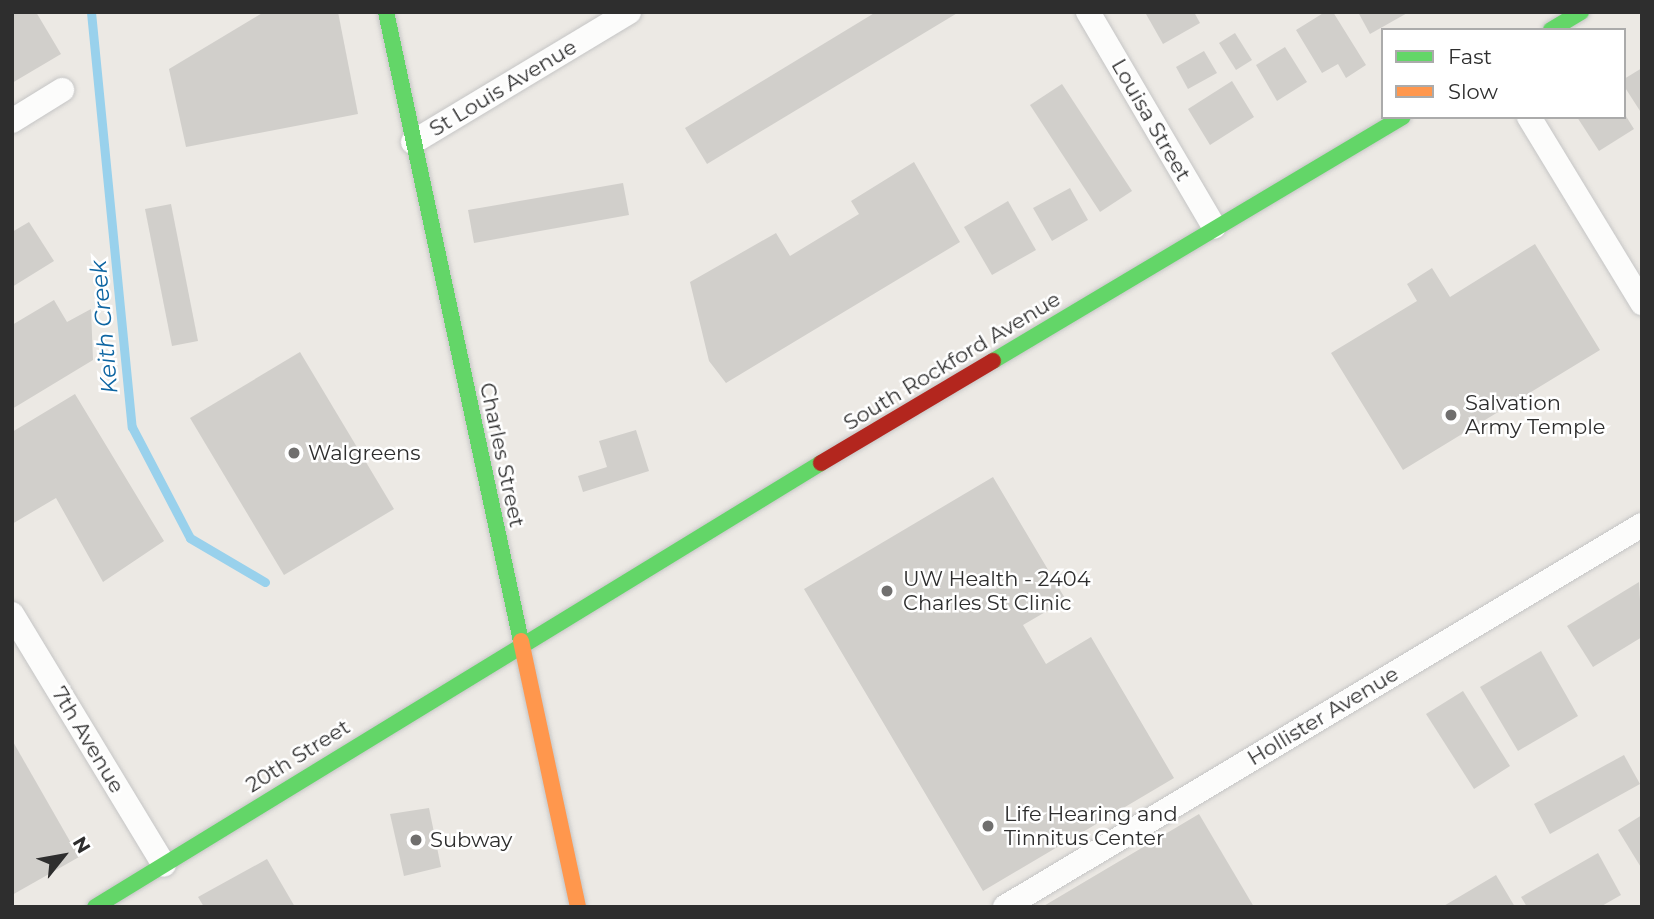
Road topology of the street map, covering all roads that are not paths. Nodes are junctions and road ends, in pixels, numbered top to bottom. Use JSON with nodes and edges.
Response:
{"nodes":[{"id":1,"x":386,"y":12,"type":"edge"},
{"id":2,"x":629,"y":12,"type":"edge"},
{"id":3,"x":1088,"y":12,"type":"edge"},
{"id":4,"x":1581,"y":12,"type":"edge"},
{"id":5,"x":1554,"y":28,"type":"edge"},
{"id":6,"x":62,"y":90,"type":"dead end"},
{"id":7,"x":1400,"y":119,"type":"edge"},
{"id":8,"x":1530,"y":119,"type":"edge"},
{"id":9,"x":12,"y":121,"type":"edge"},
{"id":10,"x":413,"y":142,"type":"junction"},
{"id":11,"x":1214,"y":227,"type":"junction"},
{"id":12,"x":1642,"y":303,"type":"edge"},
{"id":13,"x":1642,"y":525,"type":"edge"},
{"id":14,"x":12,"y":614,"type":"edge"},
{"id":15,"x":522,"y":640,"type":"junction"},
{"id":16,"x":164,"y":865,"type":"junction"},
{"id":17,"x":95,"y":907,"type":"edge"},
{"id":18,"x":578,"y":907,"type":"edge"},
{"id":19,"x":1005,"y":907,"type":"edge"}],
"edges":[{"from":1,"to":10,"type":"street","name":"Charles Street"},
{"from":2,"to":10,"type":"street","name":"St Louis Avenue"},
{"from":3,"to":11,"type":"street","name":"Louisa Street"},
{"from":4,"to":5,"type":"street"},
{"from":6,"to":9,"type":"street"},
{"from":7,"to":11,"type":"street","name":"South Rockford Avenue"},
{"from":8,"to":12,"type":"street"},
{"from":10,"to":15,"type":"street","name":"Charles Street"},
{"from":11,"to":15,"type":"street","name":"South Rockford Avenue"},
{"from":13,"to":19,"type":"street","name":"Hollister Avenue"},
{"from":14,"to":16,"type":"street","name":"7th Avenue"},
{"from":15,"to":16,"type":"street","name":"20th Street"},
{"from":15,"to":18,"type":"street","name":"Charles Street"},
{"from":16,"to":17,"type":"street","name":"20th Street"}]}
